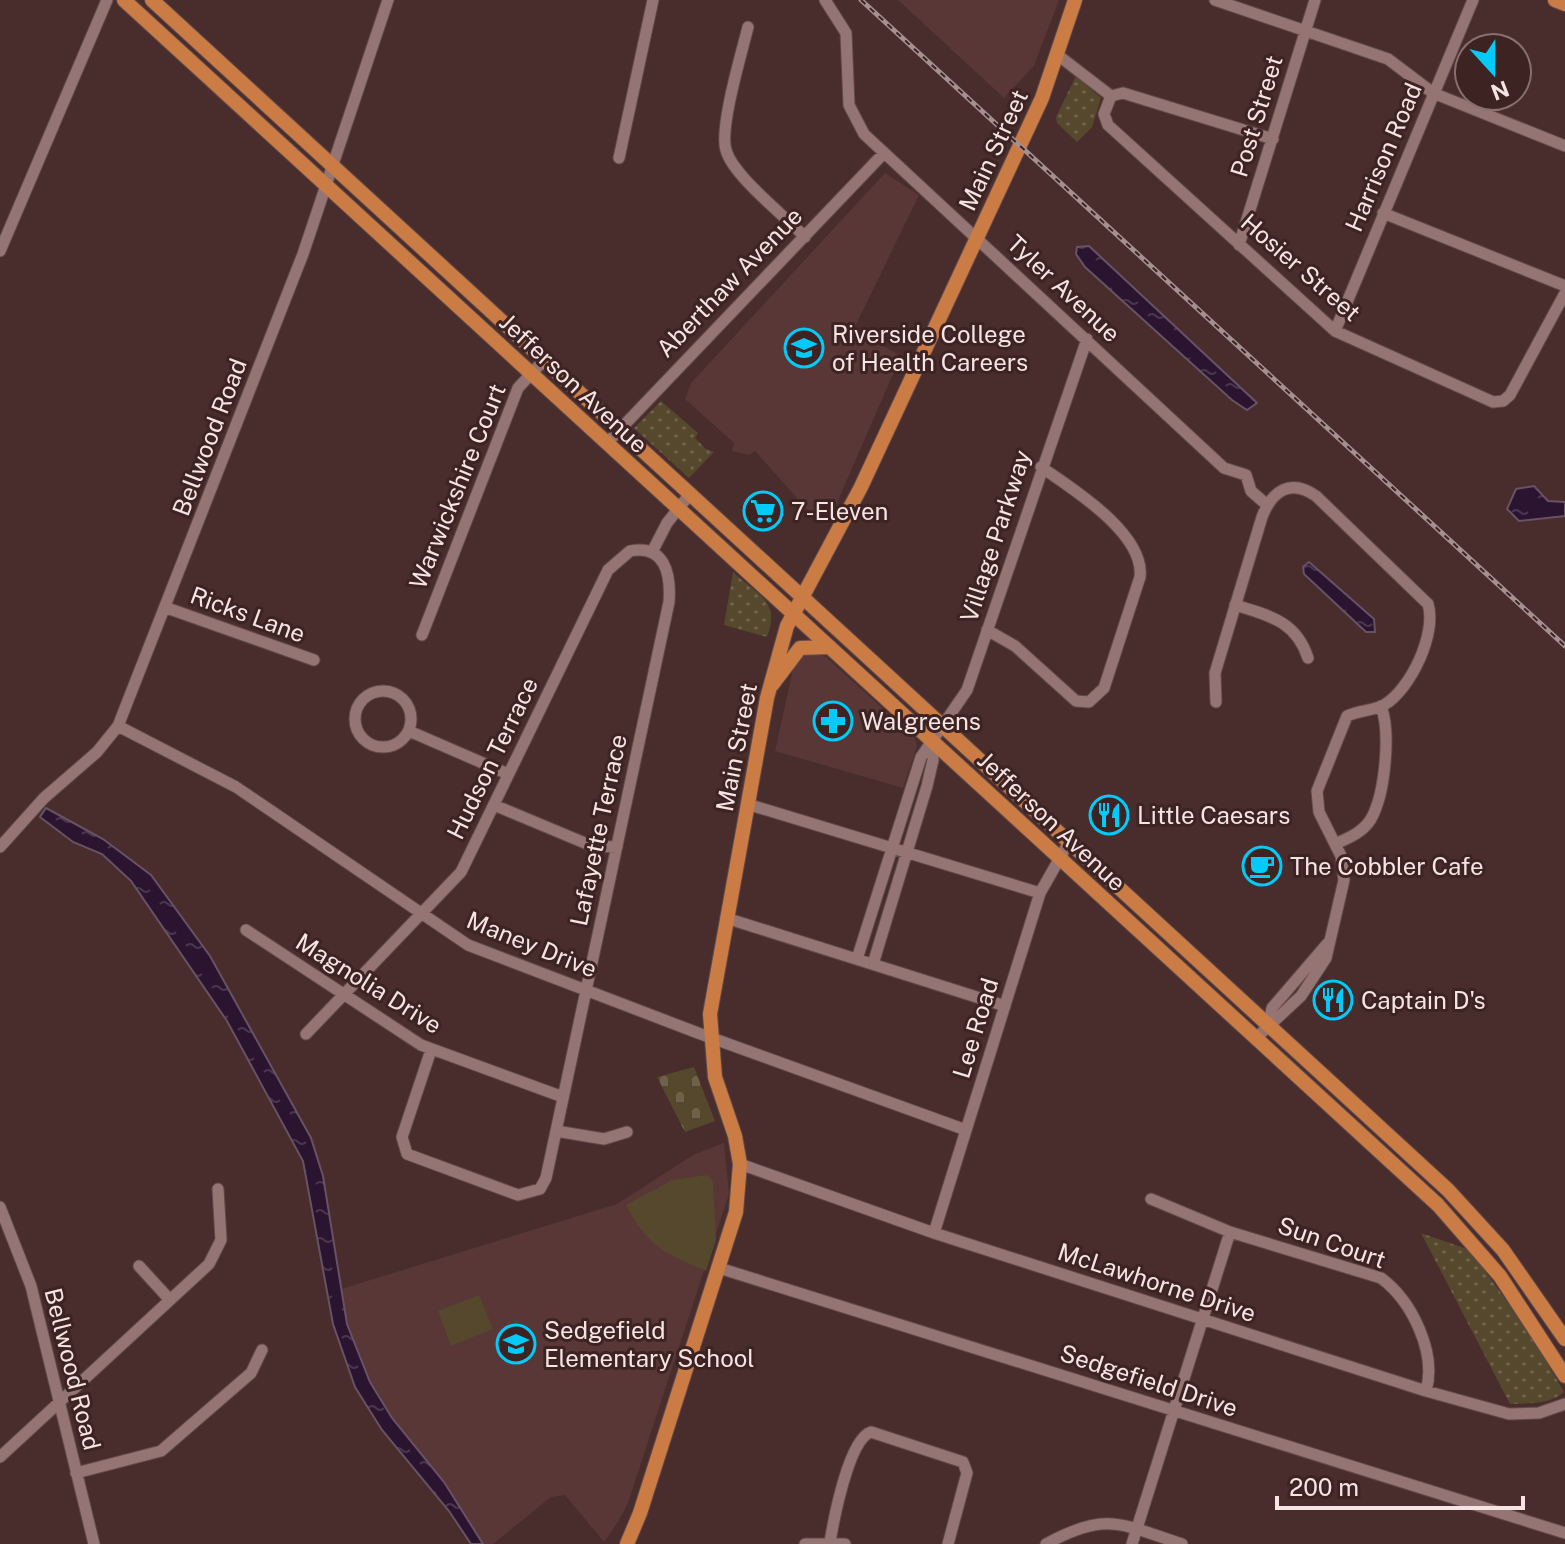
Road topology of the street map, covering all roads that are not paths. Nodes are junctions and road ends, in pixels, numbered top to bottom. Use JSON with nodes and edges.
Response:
{"nodes":[{"id":1,"x":107,"y":0,"type":"edge"},
{"id":2,"x":124,"y":0,"type":"edge"},
{"id":3,"x":152,"y":0,"type":"edge"},
{"id":4,"x":388,"y":0,"type":"edge"},
{"id":5,"x":653,"y":0,"type":"edge"},
{"id":6,"x":825,"y":0,"type":"edge"},
{"id":7,"x":1075,"y":0,"type":"edge"},
{"id":8,"x":1215,"y":0,"type":"edge"},
{"id":9,"x":1315,"y":0,"type":"edge"},
{"id":10,"x":1473,"y":0,"type":"edge"},
{"id":11,"x":1555,"y":0,"type":"edge"},
{"id":12,"x":1565,"y":4,"type":"edge"},
{"id":13,"x":748,"y":27,"type":"dead end"},
{"id":14,"x":1306,"y":30,"type":"junction"},
{"id":15,"x":1059,"y":56,"type":"junction"},
{"id":16,"x":1433,"y":93,"type":"junction"},
{"id":17,"x":1111,"y":96,"type":"junction"},
{"id":18,"x":1273,"y":139,"type":"junction"},
{"id":19,"x":1565,"y":146,"type":"edge"},
{"id":20,"x":884,"y":153,"type":"junction"},
{"id":21,"x":619,"y":158,"type":"dead end"},
{"id":22,"x":332,"y":166,"type":"junction"},
{"id":23,"x":327,"y":185,"type":"junction"},
{"id":24,"x":1383,"y":213,"type":"junction"},
{"id":25,"x":805,"y":237,"type":"junction"},
{"id":26,"x":976,"y":238,"type":"junction"},
{"id":27,"x":1239,"y":245,"type":"junction"},
{"id":28,"x":0,"y":251,"type":"edge"},
{"id":29,"x":1565,"y":286,"type":"edge"},
{"id":30,"x":1565,"y":293,"type":"edge"},
{"id":31,"x":1335,"y":331,"type":"junction"},
{"id":32,"x":1087,"y":339,"type":"junction"},
{"id":33,"x":544,"y":360,"type":"junction"},
{"id":34,"x":531,"y":373,"type":"junction"},
{"id":35,"x":619,"y":429,"type":"junction"},
{"id":36,"x":607,"y":443,"type":"junction"},
{"id":37,"x":1041,"y":467,"type":"junction"},
{"id":38,"x":690,"y":494,"type":"junction"},
{"id":39,"x":1267,"y":505,"type":"junction"},
{"id":40,"x":678,"y":508,"type":"junction"},
{"id":41,"x":652,"y":552,"type":"junction"},
{"id":42,"x":803,"y":597,"type":"junction"},
{"id":43,"x":1235,"y":605,"type":"junction"},
{"id":44,"x":167,"y":608,"type":"junction"},
{"id":45,"x":793,"y":614,"type":"junction"},
{"id":46,"x":987,"y":630,"type":"junction"},
{"id":47,"x":422,"y":635,"type":"dead end"},
{"id":48,"x":830,"y":647,"type":"junction"},
{"id":49,"x":1308,"y":658,"type":"dead end"},
{"id":50,"x":314,"y":660,"type":"dead end"},
{"id":51,"x":769,"y":688,"type":"junction"},
{"id":52,"x":1216,"y":702,"type":"dead end"},
{"id":53,"x":1381,"y":706,"type":"junction"},
{"id":54,"x":118,"y":726,"type":"junction"},
{"id":55,"x":944,"y":727,"type":"junction"},
{"id":56,"x":409,"y":731,"type":"junction"},
{"id":57,"x":933,"y":741,"type":"junction"},
{"id":58,"x":508,"y":774,"type":"junction"},
{"id":59,"x":747,"y":804,"type":"junction"},
{"id":60,"x":494,"y":805,"type":"junction"},
{"id":61,"x":905,"y":809,"type":"junction"},
{"id":62,"x":918,"y":814,"type":"junction"},
{"id":63,"x":1069,"y":842,"type":"junction"},
{"id":64,"x":1335,"y":844,"type":"junction"},
{"id":65,"x":0,"y":847,"type":"edge"},
{"id":66,"x":617,"y":847,"type":"junction"},
{"id":67,"x":891,"y":849,"type":"junction"},
{"id":68,"x":907,"y":854,"type":"junction"},
{"id":69,"x":1059,"y":857,"type":"junction"},
{"id":70,"x":1040,"y":893,"type":"junction"},
{"id":71,"x":421,"y":916,"type":"junction"},
{"id":72,"x":726,"y":918,"type":"junction"},
{"id":73,"x":246,"y":930,"type":"dead end"},
{"id":74,"x":857,"y":959,"type":"junction"},
{"id":75,"x":873,"y":964,"type":"junction"},
{"id":76,"x":586,"y":990,"type":"junction"},
{"id":77,"x":343,"y":997,"type":"junction"},
{"id":78,"x":1005,"y":1006,"type":"junction"},
{"id":79,"x":1269,"y":1024,"type":"junction"},
{"id":80,"x":306,"y":1034,"type":"dead end"},
{"id":81,"x":710,"y":1038,"type":"junction"},
{"id":82,"x":1256,"y":1038,"type":"junction"},
{"id":83,"x":431,"y":1050,"type":"junction"},
{"id":84,"x":563,"y":1097,"type":"junction"},
{"id":85,"x":966,"y":1130,"type":"junction"},
{"id":86,"x":556,"y":1131,"type":"junction"},
{"id":87,"x":627,"y":1132,"type":"dead end"},
{"id":88,"x":740,"y":1164,"type":"junction"},
{"id":89,"x":218,"y":1189,"type":"dead end"},
{"id":90,"x":1151,"y":1199,"type":"dead end"},
{"id":91,"x":0,"y":1207,"type":"edge"},
{"id":92,"x":1230,"y":1232,"type":"junction"},
{"id":93,"x":934,"y":1233,"type":"junction"},
{"id":94,"x":139,"y":1266,"type":"dead end"},
{"id":95,"x":719,"y":1268,"type":"junction"},
{"id":96,"x":170,"y":1300,"type":"junction"},
{"id":97,"x":1202,"y":1320,"type":"junction"},
{"id":98,"x":1565,"y":1339,"type":"edge"},
{"id":99,"x":262,"y":1350,"type":"dead end"},
{"id":100,"x":1565,"y":1376,"type":"edge"},
{"id":101,"x":1426,"y":1391,"type":"junction"},
{"id":102,"x":1565,"y":1404,"type":"edge"},
{"id":103,"x":59,"y":1405,"type":"junction"},
{"id":104,"x":1174,"y":1411,"type":"junction"},
{"id":105,"x":0,"y":1457,"type":"edge"},
{"id":106,"x":76,"y":1473,"type":"junction"},
{"id":107,"x":1136,"y":1529,"type":"junction"},
{"id":108,"x":1565,"y":1533,"type":"edge"},
{"id":109,"x":830,"y":1542,"type":"junction"},
{"id":110,"x":94,"y":1544,"type":"edge"},
{"id":111,"x":627,"y":1544,"type":"edge"},
{"id":112,"x":805,"y":1544,"type":"edge"},
{"id":113,"x":845,"y":1544,"type":"edge"},
{"id":114,"x":948,"y":1544,"type":"edge"},
{"id":115,"x":1046,"y":1544,"type":"edge"},
{"id":116,"x":1132,"y":1544,"type":"edge"},
{"id":117,"x":1182,"y":1544,"type":"edge"}],
"edges":[{"from":1,"to":28,"type":"street"},
{"from":2,"to":23,"type":"main road","name":"Jefferson Avenue"},
{"from":3,"to":22,"type":"main road","name":"Jefferson Avenue"},
{"from":4,"to":22,"type":"street","name":"Bellwood Road"},
{"from":5,"to":21,"type":"street"},
{"from":6,"to":20,"type":"street","name":"Tyler Avenue"},
{"from":7,"to":15,"type":"main road","name":"Main Street"},
{"from":8,"to":14,"type":"street"},
{"from":9,"to":14,"type":"street","name":"Post Street"},
{"from":10,"to":16,"type":"street","name":"Harrison Road"},
{"from":11,"to":12,"type":"main road"},
{"from":13,"to":25,"type":"street"},
{"from":14,"to":16,"type":"street"},
{"from":14,"to":18,"type":"street","name":"Post Street"},
{"from":15,"to":17,"type":"street"},
{"from":15,"to":26,"type":"main road","name":"Main Street"},
{"from":16,"to":19,"type":"street"},
{"from":16,"to":24,"type":"street","name":"Harrison Road"},
{"from":17,"to":18,"type":"street"},
{"from":17,"to":27,"type":"street","name":"Hosier Street"},
{"from":18,"to":27,"type":"street","name":"Post Street"},
{"from":20,"to":25,"type":"street","name":"Aberthaw Avenue"},
{"from":20,"to":26,"type":"street","name":"Tyler Avenue"},
{"from":22,"to":23,"type":"street","name":"Bellwood Road"},
{"from":22,"to":33,"type":"main road","name":"Jefferson Avenue"},
{"from":23,"to":34,"type":"main road","name":"Jefferson Avenue"},
{"from":23,"to":44,"type":"street","name":"Bellwood Road"},
{"from":24,"to":29,"type":"street"},
{"from":24,"to":31,"type":"street","name":"Harrison Road"},
{"from":25,"to":35,"type":"street","name":"Aberthaw Avenue"},
{"from":26,"to":32,"type":"street","name":"Tyler Avenue"},
{"from":26,"to":42,"type":"main road","name":"Main Street"},
{"from":27,"to":31,"type":"street","name":"Hosier Street"},
{"from":30,"to":31,"type":"street","name":"Hosier Street"},
{"from":32,"to":37,"type":"street","name":"Village Parkway"},
{"from":32,"to":39,"type":"street","name":"Tyler Avenue"},
{"from":33,"to":34,"type":"street","name":"Warwickshire Court"},
{"from":33,"to":35,"type":"main road","name":"Jefferson Avenue"},
{"from":34,"to":36,"type":"main road","name":"Jefferson Avenue"},
{"from":34,"to":47,"type":"street","name":"Warwickshire Court"},
{"from":35,"to":36,"type":"street","name":"Aberthaw Avenue"},
{"from":35,"to":38,"type":"main road","name":"Jefferson Avenue"},
{"from":36,"to":40,"type":"main road","name":"Jefferson Avenue"},
{"from":37,"to":46,"type":"street","name":"Village Parkway"},
{"from":37,"to":46,"type":"street"},
{"from":38,"to":40,"type":"street"},
{"from":38,"to":42,"type":"main road","name":"Jefferson Avenue"},
{"from":39,"to":43,"type":"street"},
{"from":39,"to":53,"type":"street"},
{"from":40,"to":41,"type":"street"},
{"from":40,"to":45,"type":"main road","name":"Jefferson Avenue"},
{"from":41,"to":58,"type":"street","name":"Hudson Terrace"},
{"from":41,"to":66,"type":"street","name":"Lafayette Terrace"},
{"from":42,"to":45,"type":"main road","name":"Main Street"},
{"from":42,"to":55,"type":"main road","name":"Jefferson Avenue"},
{"from":43,"to":49,"type":"street"},
{"from":43,"to":52,"type":"street"},
{"from":44,"to":50,"type":"street","name":"Ricks Lane"},
{"from":44,"to":54,"type":"street","name":"Bellwood Road"},
{"from":45,"to":48,"type":"main road","name":"Jefferson Avenue"},
{"from":45,"to":51,"type":"main road","name":"Main Street"},
{"from":46,"to":55,"type":"street","name":"Village Parkway"},
{"from":48,"to":51,"type":"main road"},
{"from":48,"to":57,"type":"main road","name":"Jefferson Avenue"},
{"from":51,"to":59,"type":"main road","name":"Main Street"},
{"from":53,"to":64,"type":"street"},
{"from":53,"to":64,"type":"street"},
{"from":54,"to":65,"type":"street","name":"Bellwood Road"},
{"from":54,"to":71,"type":"street","name":"Maney Drive"},
{"from":55,"to":57,"type":"street","name":"Village Parkway"},
{"from":55,"to":63,"type":"main road","name":"Jefferson Avenue"},
{"from":56,"to":56,"type":"street"},
{"from":56,"to":58,"type":"street"},
{"from":57,"to":61,"type":"street","name":"Village Parkway"},
{"from":57,"to":62,"type":"street"},
{"from":57,"to":69,"type":"main road","name":"Jefferson Avenue"},
{"from":58,"to":60,"type":"street","name":"Hudson Terrace"},
{"from":59,"to":67,"type":"street"},
{"from":59,"to":72,"type":"main road","name":"Main Street"},
{"from":60,"to":66,"type":"street"},
{"from":60,"to":71,"type":"street","name":"Hudson Terrace"},
{"from":61,"to":62,"type":"street"},
{"from":61,"to":67,"type":"street","name":"Village Parkway"},
{"from":62,"to":68,"type":"street"},
{"from":63,"to":69,"type":"street","name":"Lee Road"},
{"from":63,"to":79,"type":"main road","name":"Jefferson Avenue"},
{"from":64,"to":79,"type":"street"},
{"from":66,"to":76,"type":"street","name":"Lafayette Terrace"},
{"from":67,"to":68,"type":"street"},
{"from":67,"to":74,"type":"street","name":"Village Parkway"},
{"from":68,"to":70,"type":"street"},
{"from":68,"to":75,"type":"street"},
{"from":69,"to":70,"type":"street","name":"Lee Road"},
{"from":69,"to":82,"type":"main road","name":"Jefferson Avenue"},
{"from":70,"to":78,"type":"street","name":"Lee Road"},
{"from":71,"to":76,"type":"street","name":"Maney Drive"},
{"from":71,"to":77,"type":"street","name":"Hudson Terrace"},
{"from":72,"to":74,"type":"street"},
{"from":72,"to":81,"type":"main road","name":"Main Street"},
{"from":73,"to":77,"type":"street","name":"Magnolia Drive"},
{"from":74,"to":75,"type":"street"},
{"from":75,"to":78,"type":"street"},
{"from":76,"to":81,"type":"street","name":"Maney Drive"},
{"from":76,"to":84,"type":"street","name":"Lafayette Terrace"},
{"from":77,"to":80,"type":"street","name":"Hudson Terrace"},
{"from":77,"to":83,"type":"street","name":"Magnolia Drive"},
{"from":78,"to":85,"type":"street","name":"Lee Road"},
{"from":79,"to":82,"type":"street"},
{"from":79,"to":98,"type":"main road","name":"Jefferson Avenue"},
{"from":81,"to":85,"type":"street","name":"Maney Drive"},
{"from":81,"to":88,"type":"main road","name":"Main Street"},
{"from":82,"to":100,"type":"main road","name":"Jefferson Avenue"},
{"from":83,"to":84,"type":"street","name":"Magnolia Drive"},
{"from":83,"to":86,"type":"street","name":"Lafayette Terrace"},
{"from":84,"to":86,"type":"street","name":"Lafayette Terrace"},
{"from":85,"to":93,"type":"street","name":"Lee Road"},
{"from":86,"to":87,"type":"street"},
{"from":88,"to":93,"type":"street","name":"McLawhorne Drive"},
{"from":88,"to":95,"type":"main road","name":"Main Street"},
{"from":89,"to":96,"type":"street"},
{"from":90,"to":92,"type":"street","name":"Sun Court"},
{"from":91,"to":103,"type":"street","name":"Bellwood Road"},
{"from":92,"to":97,"type":"street"},
{"from":92,"to":101,"type":"street","name":"Sun Court"},
{"from":93,"to":97,"type":"street","name":"McLawhorne Drive"},
{"from":94,"to":96,"type":"street"},
{"from":95,"to":104,"type":"street","name":"Sedgefield Drive"},
{"from":95,"to":111,"type":"main road","name":"Main Street"},
{"from":96,"to":103,"type":"street"},
{"from":97,"to":101,"type":"street","name":"McLawhorne Drive"},
{"from":97,"to":104,"type":"street"},
{"from":99,"to":106,"type":"street"},
{"from":101,"to":102,"type":"street","name":"McLawhorne Drive"},
{"from":103,"to":105,"type":"street"},
{"from":103,"to":106,"type":"street","name":"Bellwood Road"},
{"from":104,"to":107,"type":"street"},
{"from":104,"to":108,"type":"street","name":"Sedgefield Drive"},
{"from":106,"to":110,"type":"street","name":"Bellwood Road"},
{"from":107,"to":115,"type":"street"},
{"from":107,"to":116,"type":"street"},
{"from":107,"to":117,"type":"street"},
{"from":109,"to":112,"type":"street"},
{"from":109,"to":113,"type":"street"},
{"from":109,"to":114,"type":"street"}]}
